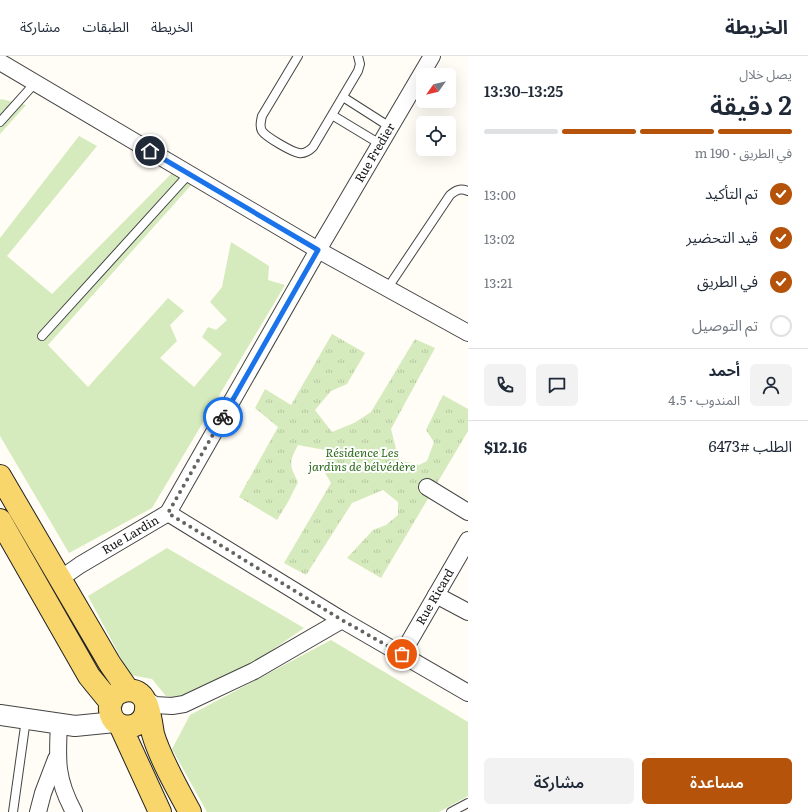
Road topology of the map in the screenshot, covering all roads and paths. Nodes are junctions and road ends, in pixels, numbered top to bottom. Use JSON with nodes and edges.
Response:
{"nodes":[{"id":1,"x":298,"y":56,"type":"edge"},
{"id":2,"x":358,"y":56,"type":"edge"},
{"id":3,"x":432,"y":56,"type":"edge"},
{"id":4,"x":0,"y":62,"type":"edge"},
{"id":5,"x":36,"y":83,"type":"junction"},
{"id":6,"x":343,"y":97,"type":"junction"},
{"id":7,"x":332,"y":115,"type":"junction"},
{"id":8,"x":0,"y":122,"type":"edge"},
{"id":9,"x":390,"y":127,"type":"junction"},
{"id":10,"x":380,"y":144,"type":"junction"},
{"id":11,"x":189,"y":174,"type":"junction"},
{"id":12,"x":468,"y":191,"type":"edge"},
{"id":13,"x":318,"y":250,"type":"junction"},
{"id":14,"x":387,"y":289,"type":"junction"},
{"id":15,"x":468,"y":333,"type":"edge"},
{"id":16,"x":42,"y":336,"type":"dead end"},
{"id":17,"x":0,"y":476,"type":"edge"},
{"id":18,"x":427,"y":488,"type":"dead end"},
{"id":19,"x":468,"y":512,"type":"edge"},
{"id":20,"x":168,"y":513,"type":"junction"},
{"id":21,"x":0,"y":520,"type":"edge"},
{"id":22,"x":468,"y":540,"type":"edge"},
{"id":23,"x":60,"y":579,"type":"junction"},
{"id":24,"x":436,"y":595,"type":"junction"},
{"id":25,"x":468,"y":612,"type":"edge"},
{"id":26,"x":342,"y":620,"type":"junction"},
{"id":27,"x":402,"y":654,"type":"junction"},
{"id":28,"x":468,"y":693,"type":"edge"},
{"id":29,"x":140,"y":698,"type":"junction"},
{"id":30,"x":114,"y":714,"type":"junction"},
{"id":31,"x":0,"y":715,"type":"edge"},
{"id":32,"x":26,"y":719,"type":"junction"},
{"id":33,"x":67,"y":725,"type":"junction"},
{"id":34,"x":57,"y":756,"type":"junction"},
{"id":35,"x":468,"y":803,"type":"edge"},
{"id":36,"x":13,"y":812,"type":"edge"},
{"id":37,"x":38,"y":812,"type":"edge"},
{"id":38,"x":74,"y":812,"type":"edge"},
{"id":39,"x":160,"y":812,"type":"edge"},
{"id":40,"x":190,"y":812,"type":"edge"},
{"id":41,"x":451,"y":812,"type":"edge"}],
"edges":[{"from":1,"to":7,"type":"lane"},
{"from":2,"to":6,"type":"lane"},
{"from":3,"to":9,"type":"street","name":"Rue Fredier"},
{"from":4,"to":5,"type":"street"},
{"from":5,"to":8,"type":"lane"},
{"from":5,"to":11,"type":"street"},
{"from":6,"to":7,"type":"lane"},
{"from":6,"to":9,"type":"lane"},
{"from":7,"to":10,"type":"lane"},
{"from":9,"to":10,"type":"street","name":"Rue Fredier"},
{"from":10,"to":13,"type":"street","name":"Rue Fredier"},
{"from":11,"to":13,"type":"street"},
{"from":11,"to":16,"type":"lane"},
{"from":12,"to":14,"type":"lane"},
{"from":13,"to":14,"type":"street"},
{"from":13,"to":20,"type":"street","name":"Rue Lardin"},
{"from":14,"to":15,"type":"street"},
{"from":17,"to":23,"type":"main road"},
{"from":18,"to":19,"type":"street"},
{"from":20,"to":23,"type":"street","name":"Rue Lardin"},
{"from":20,"to":26,"type":"street"},
{"from":21,"to":30,"type":"main road"},
{"from":22,"to":24,"type":"street","name":"Rue Ricard"},
{"from":23,"to":29,"type":"main road"},
{"from":24,"to":25,"type":"street"},
{"from":24,"to":27,"type":"street","name":"Rue Ricard"},
{"from":26,"to":27,"type":"street"},
{"from":26,"to":29,"type":"street"},
{"from":27,"to":28,"type":"street"},
{"from":29,"to":30,"type":"main road"},
{"from":29,"to":30,"type":"main road"},
{"from":29,"to":40,"type":"main road"},
{"from":30,"to":33,"type":"street"},
{"from":30,"to":39,"type":"main road"},
{"from":31,"to":32,"type":"street"},
{"from":32,"to":33,"type":"street"},
{"from":32,"to":36,"type":"lane"},
{"from":33,"to":34,"type":"street"},
{"from":34,"to":37,"type":"street"},
{"from":34,"to":38,"type":"street"},
{"from":35,"to":41,"type":"lane"}]}
